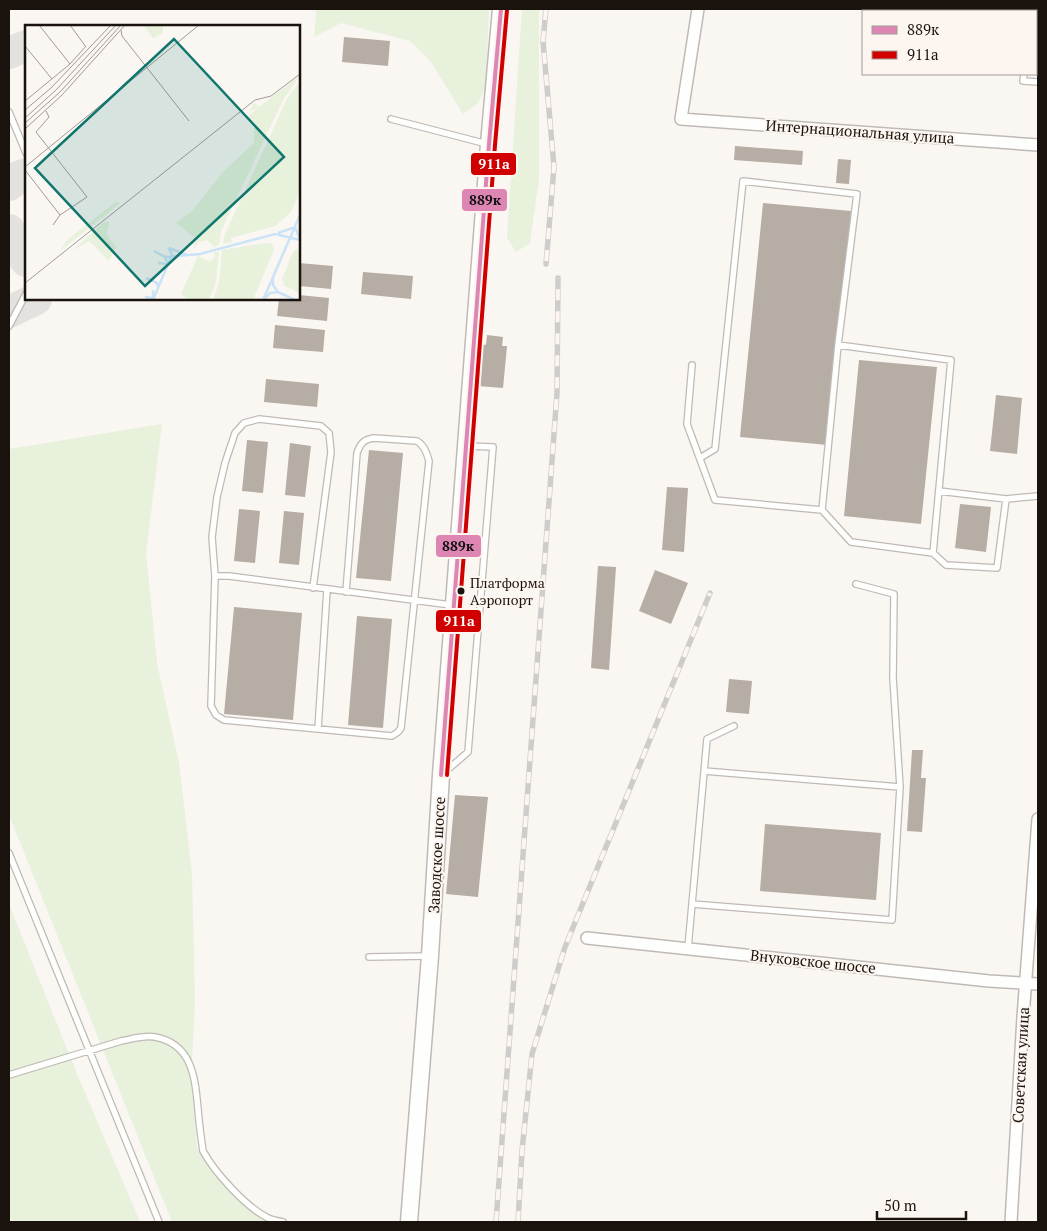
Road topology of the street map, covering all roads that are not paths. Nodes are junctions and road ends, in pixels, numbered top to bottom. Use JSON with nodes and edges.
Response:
{"nodes":[{"id":1,"x":501,"y":9,"type":"edge"},
{"id":2,"x":698,"y":9,"type":"edge"},
{"id":3,"x":1024,"y":75,"type":"edge"},
{"id":4,"x":1038,"y":82,"type":"edge"},
{"id":5,"x":9,"y":112,"type":"edge"},
{"id":6,"x":391,"y":119,"type":"dead end"},
{"id":7,"x":489,"y":144,"type":"junction"},
{"id":8,"x":1038,"y":145,"type":"edge"},
{"id":9,"x":25,"y":151,"type":"edge"},
{"id":10,"x":25,"y":296,"type":"edge"},
{"id":11,"x":9,"y":326,"type":"edge"},
{"id":12,"x":838,"y":345,"type":"junction"},
{"id":13,"x":692,"y":365,"type":"dead end"},
{"id":14,"x":467,"y":446,"type":"junction"},
{"id":15,"x":700,"y":458,"type":"junction"},
{"id":16,"x":939,"y":491,"type":"junction"},
{"id":17,"x":1038,"y":496,"type":"edge"},
{"id":18,"x":1006,"y":499,"type":"junction"},
{"id":19,"x":822,"y":510,"type":"junction"},
{"id":20,"x":933,"y":553,"type":"junction"},
{"id":21,"x":216,"y":576,"type":"junction"},
{"id":22,"x":856,"y":584,"type":"dead end"},
{"id":23,"x":313,"y":588,"type":"junction"},
{"id":24,"x":327,"y":590,"type":"junction"},
{"id":25,"x":346,"y":592,"type":"junction"},
{"id":26,"x":414,"y":600,"type":"junction"},
{"id":27,"x":455,"y":606,"type":"junction"},
{"id":28,"x":734,"y":726,"type":"dead end"},
{"id":29,"x":318,"y":729,"type":"junction"},
{"id":30,"x":704,"y":771,"type":"junction"},
{"id":31,"x":441,"y":775,"type":"junction"},
{"id":32,"x":900,"y":787,"type":"junction"},
{"id":33,"x":1038,"y":819,"type":"edge"},
{"id":34,"x":9,"y":853,"type":"edge"},
{"id":35,"x":692,"y":904,"type":"junction"},
{"id":36,"x":587,"y":938,"type":"dead end"},
{"id":37,"x":688,"y":948,"type":"junction"},
{"id":38,"x":430,"y":956,"type":"junction"},
{"id":39,"x":369,"y":957,"type":"dead end"},
{"id":40,"x":1026,"y":984,"type":"junction"},
{"id":41,"x":1038,"y":984,"type":"edge"},
{"id":42,"x":90,"y":1050,"type":"junction"},
{"id":43,"x":9,"y":1075,"type":"edge"},
{"id":44,"x":159,"y":1222,"type":"edge"},
{"id":45,"x":283,"y":1222,"type":"edge"},
{"id":46,"x":409,"y":1222,"type":"edge"},
{"id":47,"x":1011,"y":1222,"type":"edge"}],
"edges":[{"from":1,"to":7,"type":"street","name":"Заводское шоссе"},
{"from":2,"to":8,"type":"street","name":"Интернациональная улица"},
{"from":3,"to":4,"type":"lane"},
{"from":5,"to":9,"type":"lane"},
{"from":6,"to":7,"type":"lane"},
{"from":7,"to":14,"type":"street","name":"Заводское шоссе"},
{"from":10,"to":11,"type":"lane"},
{"from":12,"to":15,"type":"lane"},
{"from":12,"to":16,"type":"lane"},
{"from":12,"to":19,"type":"lane"},
{"from":13,"to":15,"type":"lane"},
{"from":14,"to":27,"type":"street","name":"Заводское шоссе"},
{"from":14,"to":31,"type":"lane"},
{"from":15,"to":19,"type":"lane"},
{"from":16,"to":18,"type":"lane"},
{"from":16,"to":20,"type":"lane"},
{"from":17,"to":18,"type":"lane"},
{"from":18,"to":20,"type":"lane"},
{"from":19,"to":20,"type":"lane"},
{"from":21,"to":23,"type":"lane"},
{"from":21,"to":23,"type":"lane"},
{"from":21,"to":29,"type":"lane"},
{"from":22,"to":32,"type":"lane"},
{"from":23,"to":24,"type":"lane"},
{"from":24,"to":25,"type":"lane"},
{"from":24,"to":29,"type":"lane"},
{"from":25,"to":26,"type":"lane"},
{"from":25,"to":26,"type":"lane"},
{"from":26,"to":27,"type":"lane"},
{"from":26,"to":29,"type":"lane"},
{"from":27,"to":31,"type":"street","name":"Заводское шоссе"},
{"from":28,"to":30,"type":"lane"},
{"from":30,"to":32,"type":"lane"},
{"from":30,"to":35,"type":"lane"},
{"from":31,"to":38,"type":"street","name":"Заводское шоссе"},
{"from":32,"to":35,"type":"lane"},
{"from":33,"to":40,"type":"street","name":"Советская улица"},
{"from":34,"to":42,"type":"lane"},
{"from":35,"to":37,"type":"lane"},
{"from":36,"to":37,"type":"street","name":"Внуковское шоссе"},
{"from":37,"to":40,"type":"street","name":"Внуковское шоссе"},
{"from":38,"to":39,"type":"lane"},
{"from":38,"to":46,"type":"street","name":"Заводское шоссе"},
{"from":40,"to":41,"type":"street","name":"Внуковское шоссе"},
{"from":40,"to":47,"type":"street","name":"Советская улица"},
{"from":42,"to":43,"type":"lane"},
{"from":42,"to":44,"type":"lane"},
{"from":42,"to":45,"type":"lane"}]}
